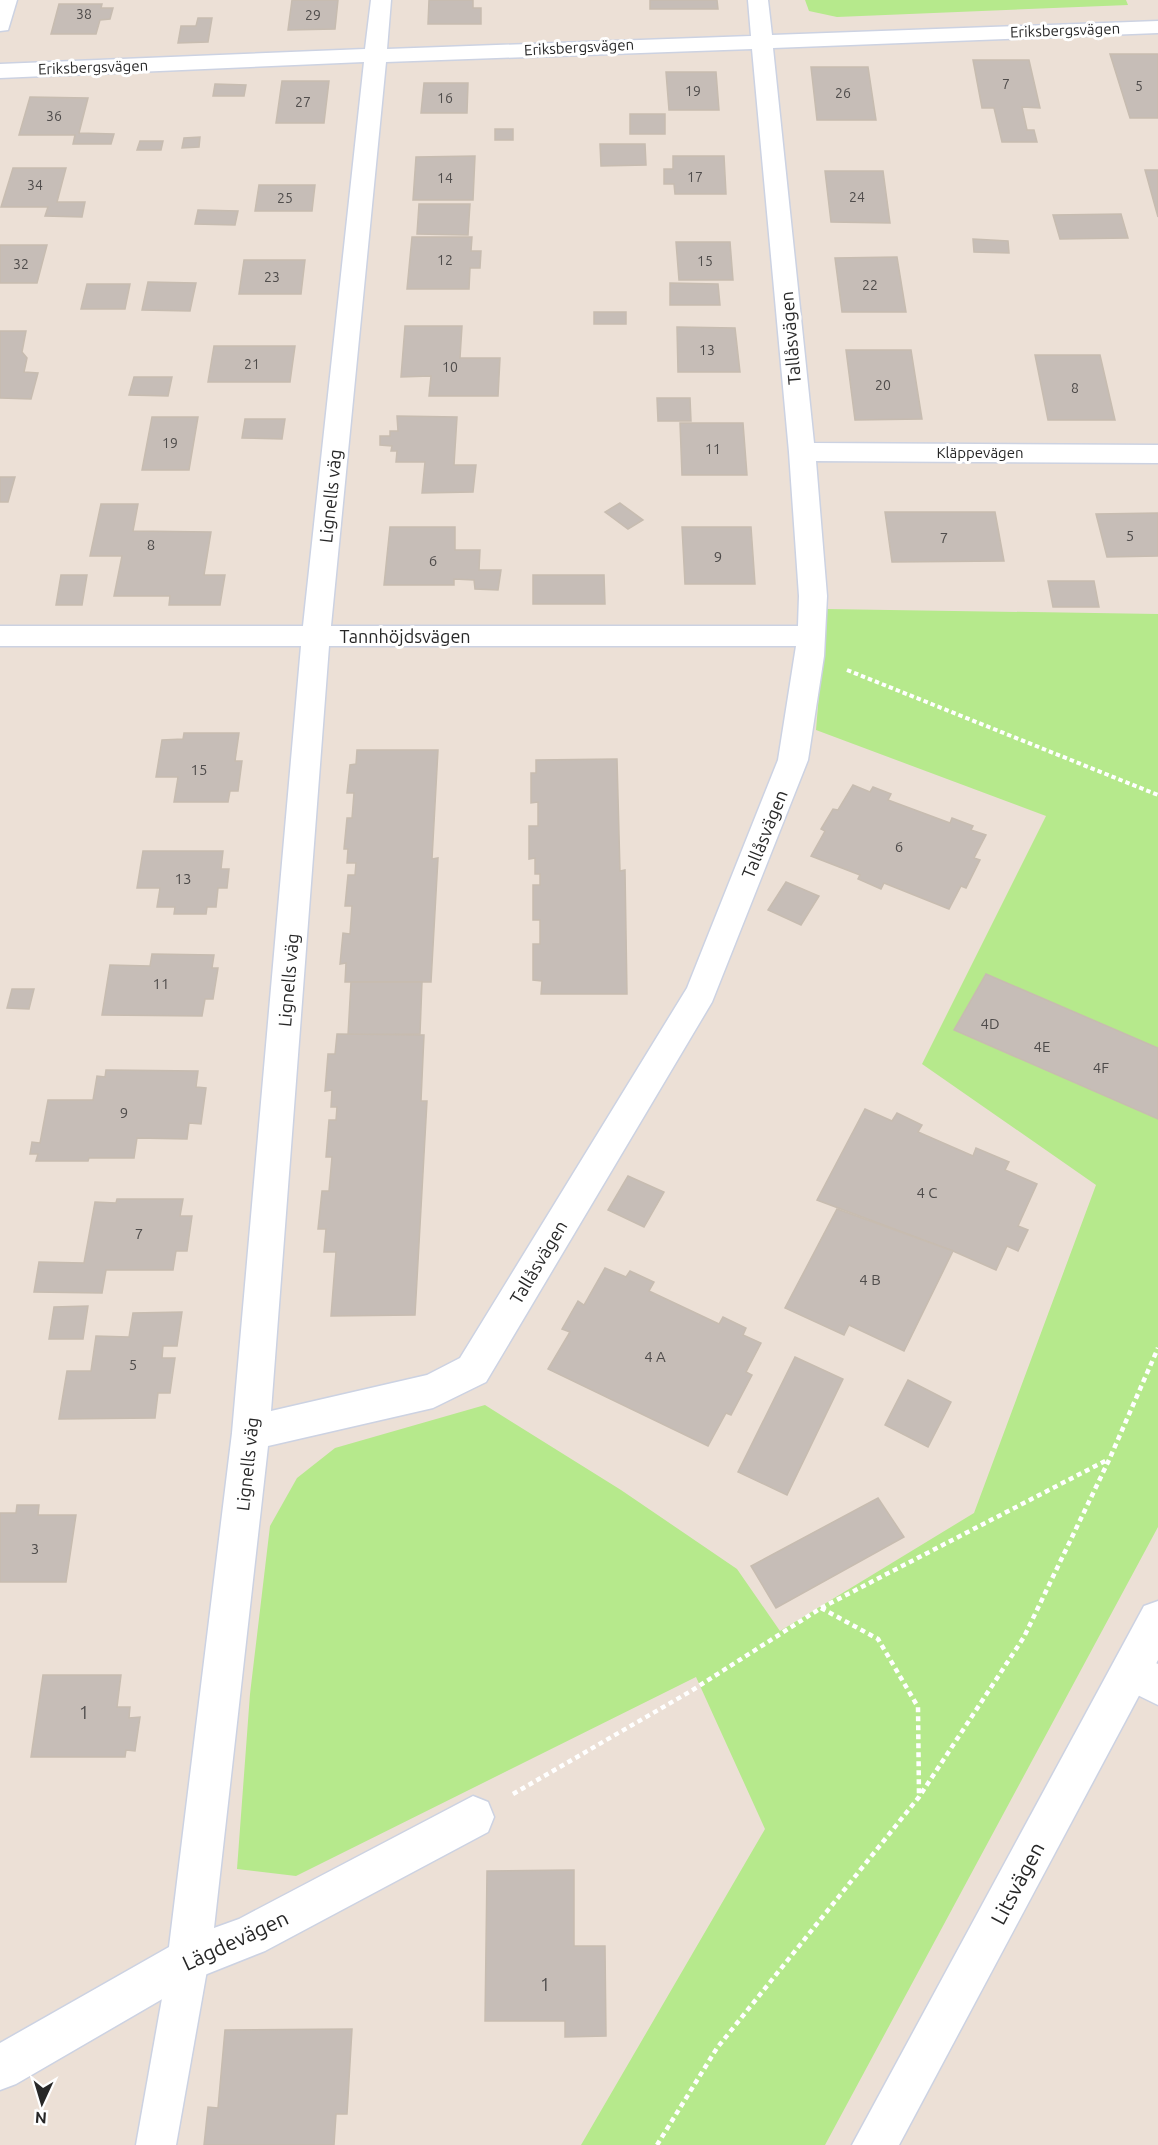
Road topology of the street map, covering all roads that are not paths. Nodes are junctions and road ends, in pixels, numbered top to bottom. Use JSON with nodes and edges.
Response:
{"nodes":[{"id":1,"x":7,"y":0,"type":"edge"},
{"id":2,"x":381,"y":0,"type":"edge"},
{"id":3,"x":758,"y":0,"type":"edge"},
{"id":4,"x":0,"y":25,"type":"edge"},
{"id":5,"x":1158,"y":27,"type":"edge"},
{"id":6,"x":760,"y":42,"type":"junction"},
{"id":7,"x":375,"y":57,"type":"junction"},
{"id":8,"x":0,"y":70,"type":"edge"},
{"id":9,"x":802,"y":452,"type":"junction"},
{"id":10,"x":1158,"y":454,"type":"edge"},
{"id":11,"x":0,"y":636,"type":"edge"},
{"id":12,"x":316,"y":636,"type":"junction"},
{"id":13,"x":811,"y":646,"type":"junction"},
{"id":14,"x":251,"y":1433,"type":"junction"},
{"id":15,"x":1158,"y":1620,"type":"edge"},
{"id":16,"x":1144,"y":1678,"type":"edge"},
{"id":17,"x":473,"y":1817,"type":"road end"},
{"id":18,"x":189,"y":1959,"type":"junction"},
{"id":19,"x":0,"y":2068,"type":"edge"},
{"id":20,"x":156,"y":2145,"type":"edge"},
{"id":21,"x":875,"y":2145,"type":"edge"}],
"edges":[{"from":1,"to":4,"type":"street"},
{"from":2,"to":7,"type":"street","name":"Lignells väg"},
{"from":3,"to":6,"type":"street","name":"Tallåsvägen"},
{"from":5,"to":6,"type":"street","name":"Eriksbergsvägen"},
{"from":6,"to":7,"type":"street","name":"Eriksbergsvägen"},
{"from":6,"to":9,"type":"street","name":"Tallåsvägen"},
{"from":7,"to":8,"type":"street","name":"Eriksbergsvägen"},
{"from":7,"to":12,"type":"street","name":"Lignells väg"},
{"from":9,"to":10,"type":"street","name":"Kläppevägen"},
{"from":9,"to":13,"type":"street","name":"Tallåsvägen"},
{"from":11,"to":12,"type":"street","name":"Tannhöjdsvägen"},
{"from":12,"to":13,"type":"street","name":"Tannhöjdsvägen"},
{"from":12,"to":14,"type":"street","name":"Lignells väg"},
{"from":13,"to":14,"type":"street","name":"Tallåsvägen"},
{"from":14,"to":18,"type":"street","name":"Lignells väg"},
{"from":15,"to":16,"type":"street","name":"Litsvägen"},
{"from":16,"to":21,"type":"street","name":"Litsvägen"},
{"from":17,"to":18,"type":"street","name":"Lägdevägen"},
{"from":18,"to":19,"type":"street","name":"Lägdevägen"},
{"from":18,"to":20,"type":"lane"}]}
